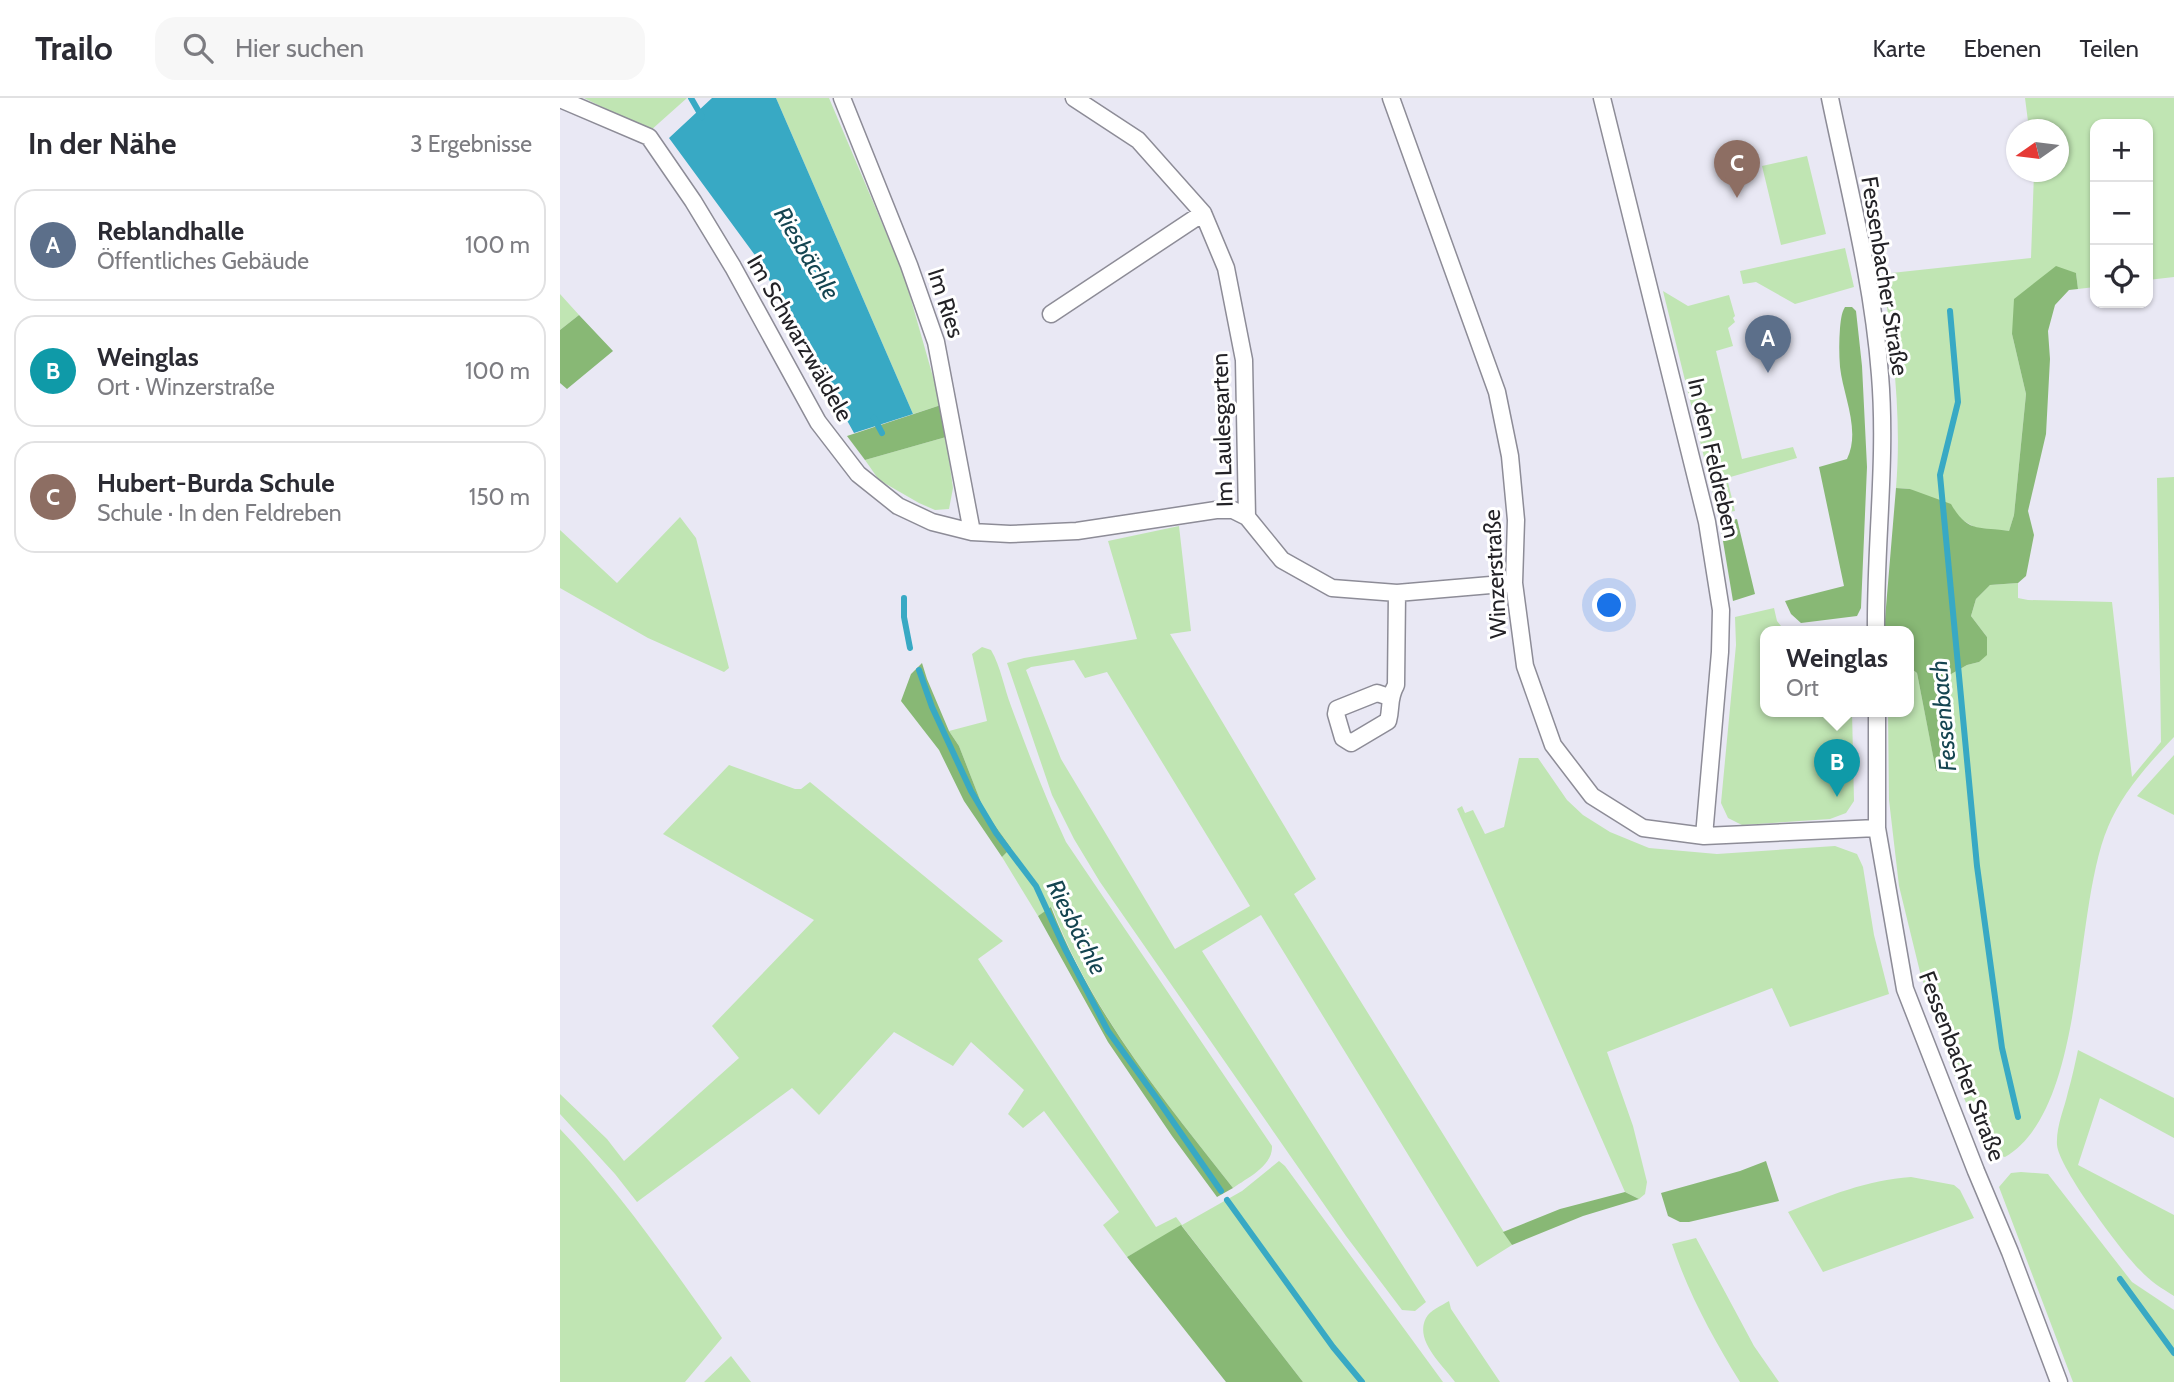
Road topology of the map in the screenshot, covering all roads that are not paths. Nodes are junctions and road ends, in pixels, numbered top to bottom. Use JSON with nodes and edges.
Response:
{"nodes":[{"id":1,"x":842,"y":98,"type":"edge"},
{"id":2,"x":1074,"y":98,"type":"edge"},
{"id":3,"x":1391,"y":98,"type":"edge"},
{"id":4,"x":1602,"y":98,"type":"edge"},
{"id":5,"x":1830,"y":98,"type":"edge"},
{"id":6,"x":560,"y":99,"type":"edge"},
{"id":7,"x":1203,"y":213,"type":"junction"},
{"id":8,"x":1051,"y":314,"type":"dead end"},
{"id":9,"x":1247,"y":517,"type":"junction"},
{"id":10,"x":972,"y":532,"type":"junction"},
{"id":11,"x":1514,"y":583,"type":"junction"},
{"id":12,"x":1397,"y":593,"type":"junction"},
{"id":13,"x":1876,"y":626,"type":"edge"},
{"id":14,"x":1389,"y":697,"type":"dead end"},
{"id":15,"x":1877,"y":717,"type":"edge"},
{"id":16,"x":1877,"y":828,"type":"junction"},
{"id":17,"x":1704,"y":836,"type":"junction"},
{"id":18,"x":2059,"y":1382,"type":"edge"}],
"edges":[{"from":1,"to":10,"type":"street","name":"Im Ries"},
{"from":2,"to":7,"type":"street","name":"Im Laulesgarten"},
{"from":3,"to":11,"type":"street","name":"Winzerstraße"},
{"from":4,"to":17,"type":"street","name":"In den Feldreben"},
{"from":5,"to":13,"type":"street","name":"Fessenbacher Straße"},
{"from":6,"to":10,"type":"street","name":"Im Schwarzwäldele"},
{"from":7,"to":8,"type":"street"},
{"from":7,"to":9,"type":"street","name":"Im Laulesgarten"},
{"from":9,"to":10,"type":"street","name":"Im Schwarzwäldele"},
{"from":9,"to":12,"type":"street","name":"Im Laulesgarten"},
{"from":11,"to":12,"type":"street","name":"Im Laulesgarten"},
{"from":11,"to":17,"type":"street","name":"Winzerstraße"},
{"from":12,"to":14,"type":"street"},
{"from":15,"to":16,"type":"street","name":"Fessenbacher Straße"},
{"from":16,"to":17,"type":"street","name":"Winzerstraße"},
{"from":16,"to":18,"type":"street","name":"Fessenbacher Straße"}]}
